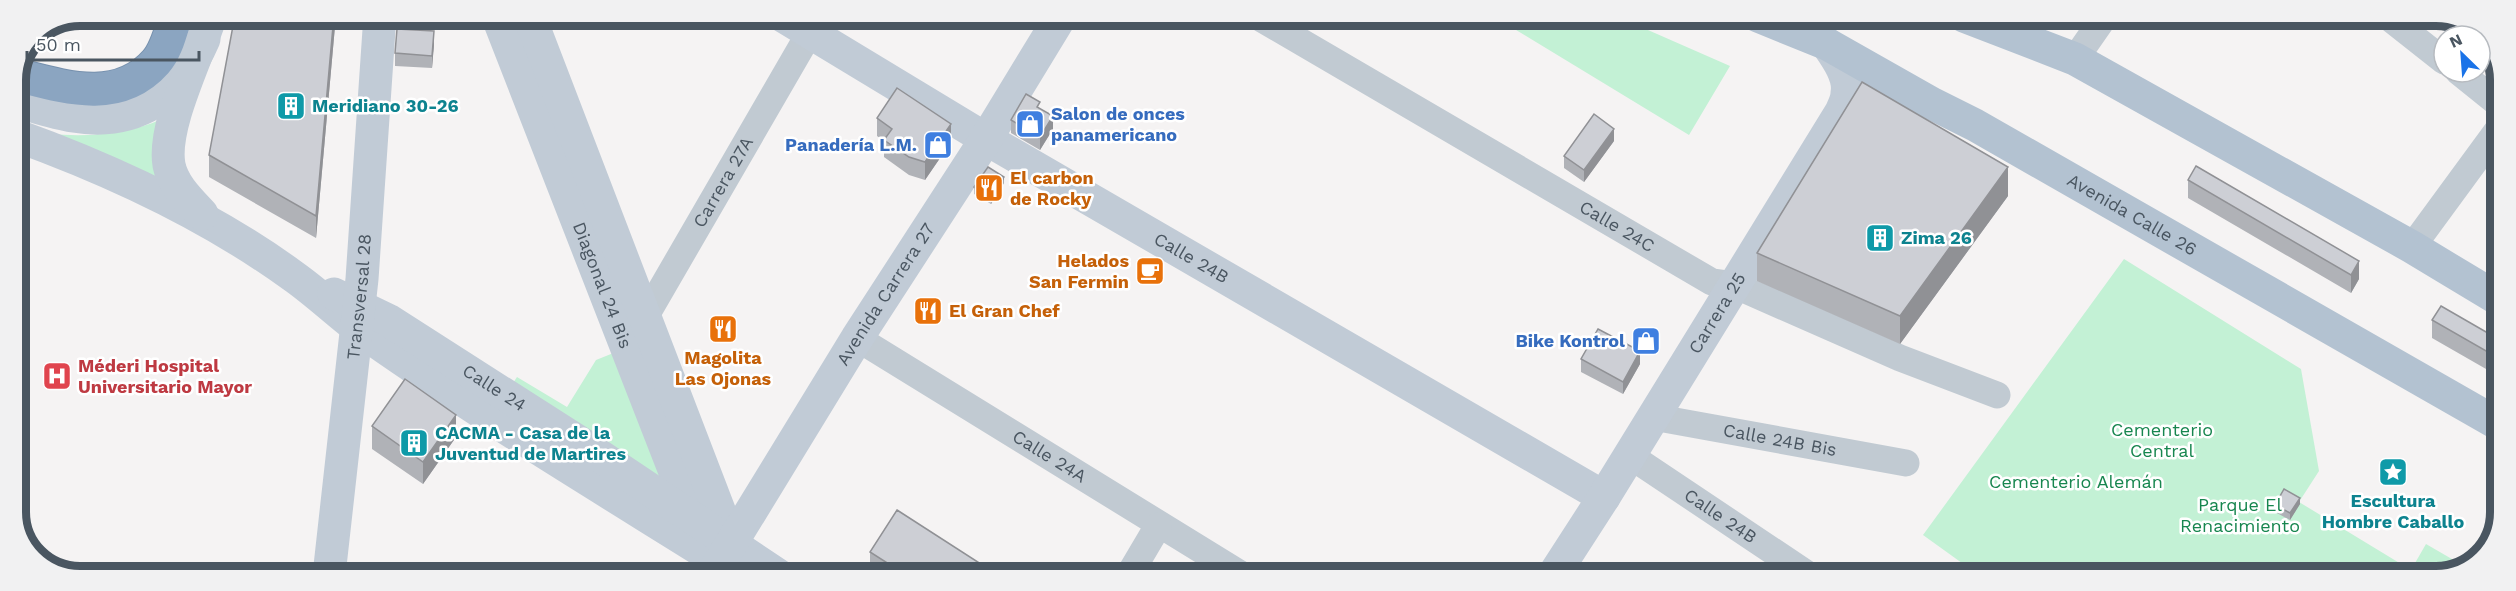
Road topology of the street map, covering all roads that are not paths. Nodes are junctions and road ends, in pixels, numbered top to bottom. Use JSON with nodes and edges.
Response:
{"nodes":[{"id":1,"x":173,"y":26,"type":"edge"},
{"id":2,"x":379,"y":26,"type":"edge"},
{"id":3,"x":501,"y":26,"type":"edge"},
{"id":4,"x":533,"y":26,"type":"edge"},
{"id":5,"x":814,"y":26,"type":"edge"},
{"id":6,"x":818,"y":26,"type":"edge"},
{"id":7,"x":1055,"y":26,"type":"edge"},
{"id":8,"x":1274,"y":26,"type":"edge"},
{"id":9,"x":1783,"y":26,"type":"edge"},
{"id":10,"x":1990,"y":26,"type":"edge"},
{"id":11,"x":2098,"y":26,"type":"edge"},
{"id":12,"x":2400,"y":26,"type":"edge"},
{"id":13,"x":208,"y":27,"type":"edge"},
{"id":14,"x":1827,"y":44,"type":"junction"},
{"id":15,"x":2432,"y":52,"type":"edge"},
{"id":16,"x":2075,"y":59,"type":"junction"},
{"id":17,"x":26,"y":77,"type":"edge"},
{"id":18,"x":2474,"y":84,"type":"edge"},
{"id":19,"x":2490,"y":97,"type":"edge"},
{"id":20,"x":26,"y":104,"type":"edge"},
{"id":21,"x":26,"y":139,"type":"edge"},
{"id":22,"x":986,"y":139,"type":"junction"},
{"id":23,"x":2490,"y":141,"type":"edge"},
{"id":24,"x":207,"y":220,"type":"junction"},
{"id":25,"x":2412,"y":247,"type":"junction"},
{"id":26,"x":1734,"y":285,"type":"junction"},
{"id":27,"x":2490,"y":294,"type":"edge"},
{"id":28,"x":358,"y":316,"type":"junction"},
{"id":29,"x":646,"y":316,"type":"junction"},
{"id":30,"x":857,"y":338,"type":"junction"},
{"id":31,"x":628,"y":348,"type":"junction"},
{"id":32,"x":1997,"y":395,"type":"dead end"},
{"id":33,"x":1653,"y":417,"type":"junction"},
{"id":34,"x":2490,"y":419,"type":"edge"},
{"id":35,"x":1629,"y":455,"type":"junction"},
{"id":36,"x":1906,"y":463,"type":"dead end"},
{"id":37,"x":1604,"y":497,"type":"junction"},
{"id":38,"x":693,"y":517,"type":"junction"},
{"id":39,"x":1158,"y":526,"type":"junction"},
{"id":40,"x":722,"y":562,"type":"edge"},
{"id":41,"x":330,"y":566,"type":"edge"},
{"id":42,"x":739,"y":566,"type":"edge"},
{"id":43,"x":1134,"y":566,"type":"edge"},
{"id":44,"x":1227,"y":566,"type":"edge"},
{"id":45,"x":1559,"y":566,"type":"edge"},
{"id":46,"x":1795,"y":566,"type":"edge"}],
"edges":[{"from":1,"to":17,"type":"highway"},
{"from":2,"to":28,"type":"street","name":"Transversal 28"},
{"from":3,"to":31,"type":"street","name":"Diagonal 24 Bis"},
{"from":4,"to":29,"type":"street","name":"Diagonal 24 Bis"},
{"from":5,"to":29,"type":"street","name":"Carrera 27A"},
{"from":6,"to":22,"type":"street","name":"Calle 24B"},
{"from":7,"to":22,"type":"street","name":"Avenida Carrera 27"},
{"from":8,"to":26,"type":"street","name":"Calle 24C"},
{"from":9,"to":14,"type":"main road","name":"Avenida Calle 26"},
{"from":10,"to":16,"type":"main road"},
{"from":11,"to":16,"type":"street"},
{"from":12,"to":15,"type":"street"},
{"from":13,"to":20,"type":"street"},
{"from":13,"to":24,"type":"street"},
{"from":14,"to":26,"type":"street","name":"Carrera 25"},
{"from":14,"to":34,"type":"main road","name":"Avenida Calle 26"},
{"from":16,"to":25,"type":"main road"},
{"from":18,"to":19,"type":"street"},
{"from":21,"to":24,"type":"street","name":"Calle 24"},
{"from":22,"to":30,"type":"street","name":"Avenida Carrera 27"},
{"from":22,"to":37,"type":"street","name":"Calle 24B"},
{"from":23,"to":25,"type":"street"},
{"from":24,"to":28,"type":"street","name":"Calle 24"},
{"from":25,"to":27,"type":"main road"},
{"from":26,"to":32,"type":"street","name":"Calle 24C"},
{"from":26,"to":33,"type":"street","name":"Carrera 25"},
{"from":28,"to":38,"type":"street","name":"Calle 24"},
{"from":28,"to":40,"type":"street","name":"Calle 24"},
{"from":28,"to":41,"type":"street","name":"Transversal 28"},
{"from":29,"to":31,"type":"street","name":"Carrera 27A"},
{"from":29,"to":40,"type":"street","name":"Diagonal 24 Bis"},
{"from":30,"to":39,"type":"street","name":"Calle 24A"},
{"from":30,"to":40,"type":"street","name":"Avenida Carrera 27"},
{"from":31,"to":38,"type":"street","name":"Diagonal 24 Bis"},
{"from":33,"to":35,"type":"street","name":"Carrera 25"},
{"from":33,"to":36,"type":"street","name":"Calle 24B Bis"},
{"from":35,"to":37,"type":"street","name":"Carrera 25"},
{"from":35,"to":46,"type":"street","name":"Calle 24B"},
{"from":37,"to":45,"type":"street","name":"Carrera 25"},
{"from":38,"to":40,"type":"street","name":"Calle 24"},
{"from":39,"to":43,"type":"street"},
{"from":39,"to":44,"type":"street","name":"Calle 24A"},
{"from":40,"to":42,"type":"street","name":"Calle 24"}]}
